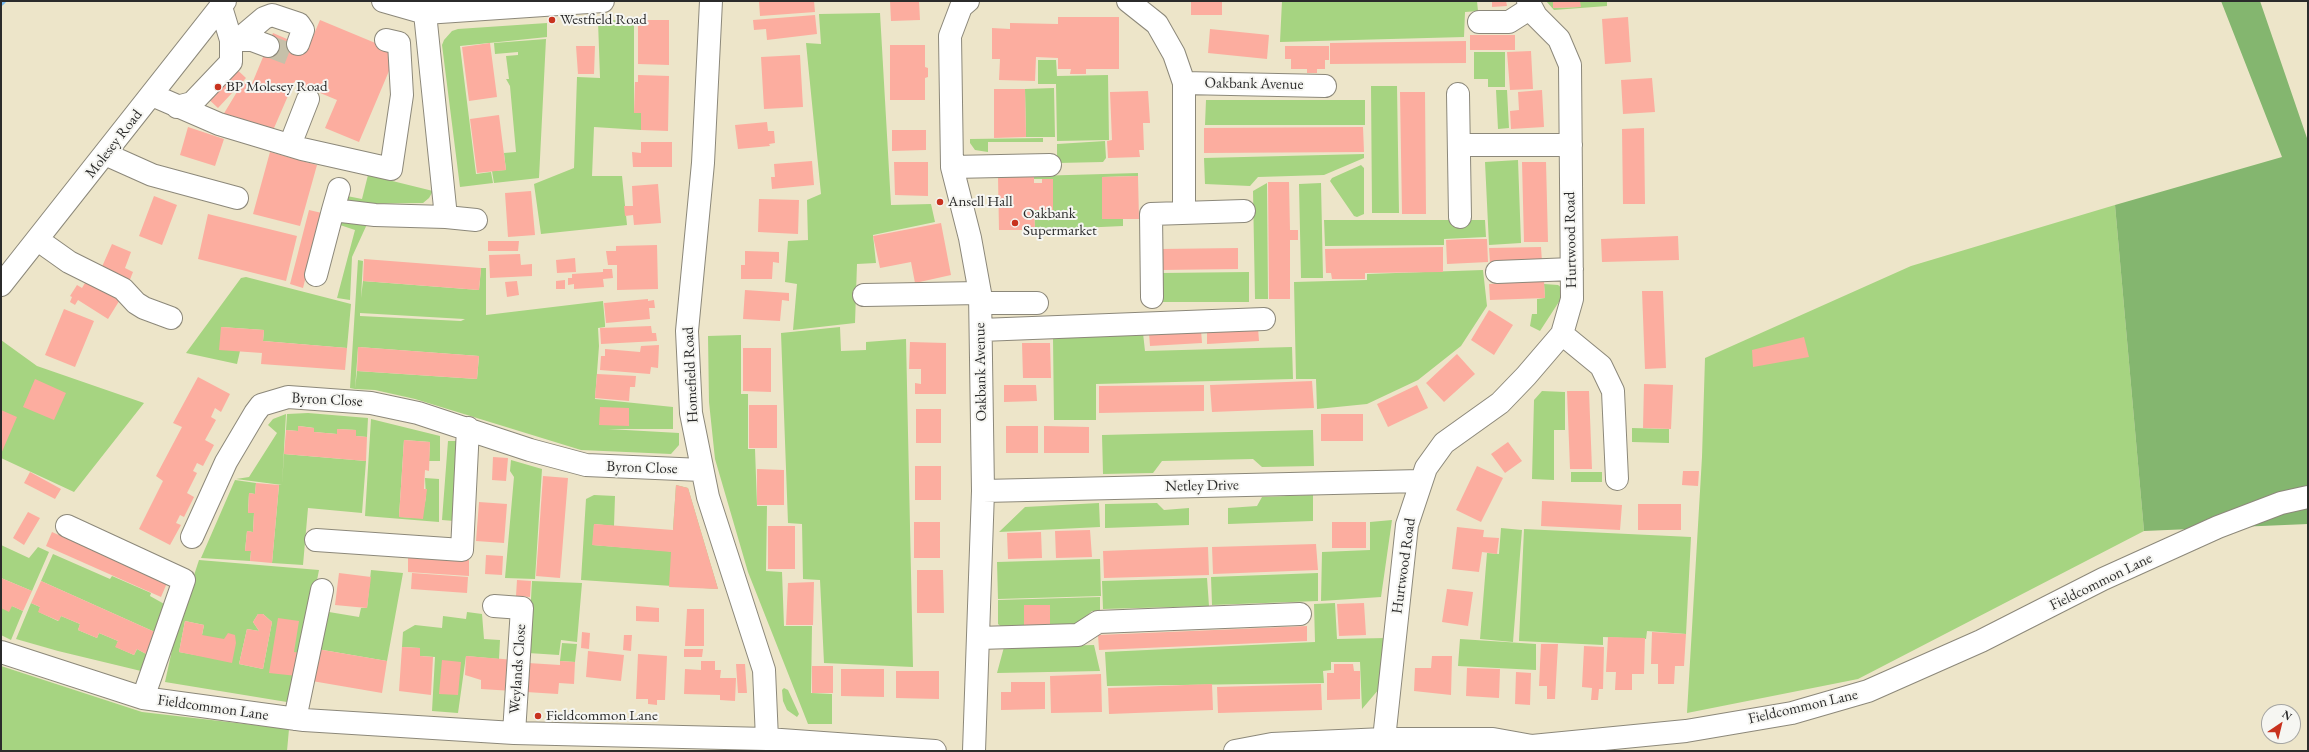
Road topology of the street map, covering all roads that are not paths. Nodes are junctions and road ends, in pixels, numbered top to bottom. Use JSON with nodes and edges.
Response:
{"nodes":[{"id":1,"x":382,"y":1,"type":"edge"},
{"id":2,"x":603,"y":1,"type":"edge"},
{"id":3,"x":711,"y":1,"type":"edge"},
{"id":4,"x":968,"y":1,"type":"edge"},
{"id":5,"x":1128,"y":1,"type":"edge"},
{"id":6,"x":223,"y":4,"type":"edge"},
{"id":7,"x":1530,"y":4,"type":"edge"},
{"id":8,"x":425,"y":13,"type":"junction"},
{"id":9,"x":1479,"y":22,"type":"dead end"},
{"id":10,"x":235,"y":40,"type":"junction"},
{"id":11,"x":386,"y":40,"type":"dead end"},
{"id":12,"x":298,"y":44,"type":"dead end"},
{"id":13,"x":268,"y":46,"type":"tunnel mouth"},
{"id":14,"x":1184,"y":83,"type":"junction"},
{"id":15,"x":1325,"y":86,"type":"dead end"},
{"id":16,"x":1458,"y":94,"type":"dead end"},
{"id":17,"x":152,"y":96,"type":"junction"},
{"id":18,"x":308,"y":99,"type":"dead end"},
{"id":19,"x":177,"y":107,"type":"junction"},
{"id":20,"x":290,"y":145,"type":"junction"},
{"id":21,"x":1459,"y":145,"type":"junction"},
{"id":22,"x":1571,"y":145,"type":"junction"},
{"id":23,"x":105,"y":154,"type":"junction"},
{"id":24,"x":1050,"y":165,"type":"dead end"},
{"id":25,"x":952,"y":167,"type":"junction"},
{"id":26,"x":339,"y":189,"type":"dead end"},
{"id":27,"x":237,"y":198,"type":"dead end"},
{"id":28,"x":333,"y":210,"type":"junction"},
{"id":29,"x":1244,"y":211,"type":"dead end"},
{"id":30,"x":1184,"y":212,"type":"junction"},
{"id":31,"x":446,"y":217,"type":"junction"},
{"id":32,"x":1460,"y":217,"type":"dead end"},
{"id":33,"x":476,"y":220,"type":"dead end"},
{"id":34,"x":38,"y":240,"type":"junction"},
{"id":35,"x":1572,"y":269,"type":"junction"},
{"id":36,"x":1498,"y":272,"type":"dead end"},
{"id":37,"x":316,"y":275,"type":"dead end"},
{"id":38,"x":1,"y":285,"type":"edge"},
{"id":39,"x":864,"y":295,"type":"dead end"},
{"id":40,"x":1152,"y":297,"type":"dead end"},
{"id":41,"x":980,"y":298,"type":"junction"},
{"id":42,"x":1037,"y":303,"type":"dead end"},
{"id":43,"x":171,"y":318,"type":"dead end"},
{"id":44,"x":1264,"y":319,"type":"dead end"},
{"id":45,"x":981,"y":330,"type":"junction"},
{"id":46,"x":1562,"y":334,"type":"junction"},
{"id":47,"x":468,"y":428,"type":"junction"},
{"id":48,"x":702,"y":470,"type":"junction"},
{"id":49,"x":1617,"y":478,"type":"dead end"},
{"id":50,"x":1421,"y":481,"type":"junction"},
{"id":51,"x":983,"y":491,"type":"junction"},
{"id":52,"x":2308,"y":497,"type":"edge"},
{"id":53,"x":67,"y":526,"type":"dead end"},
{"id":54,"x":192,"y":537,"type":"dead end"},
{"id":55,"x":316,"y":540,"type":"dead end"},
{"id":56,"x":322,"y":590,"type":"dead end"},
{"id":57,"x":494,"y":606,"type":"dead end"},
{"id":58,"x":1300,"y":614,"type":"dead end"},
{"id":59,"x":979,"y":638,"type":"junction"},
{"id":60,"x":1,"y":652,"type":"edge"},
{"id":61,"x":143,"y":698,"type":"junction"},
{"id":62,"x":295,"y":719,"type":"junction"},
{"id":63,"x":514,"y":733,"type":"junction"},
{"id":64,"x":1384,"y":738,"type":"junction"},
{"id":65,"x":767,"y":739,"type":"junction"},
{"id":66,"x":935,"y":751,"type":"edge"},
{"id":67,"x":974,"y":751,"type":"edge"},
{"id":68,"x":1235,"y":751,"type":"edge"}],
"edges":[{"from":1,"to":8,"type":"street"},
{"from":2,"to":8,"type":"street"},
{"from":3,"to":48,"type":"street","name":"Homefield Road"},
{"from":4,"to":25,"type":"street","name":"Oakbank Avenue"},
{"from":5,"to":14,"type":"street","name":"Oakbank Avenue"},
{"from":6,"to":10,"type":"street"},
{"from":6,"to":17,"type":"street","name":"Molesey Road"},
{"from":7,"to":9,"type":"street"},
{"from":7,"to":22,"type":"street","name":"Hurtwood Road"},
{"from":8,"to":31,"type":"street"},
{"from":10,"to":12,"type":"street"},
{"from":10,"to":13,"type":"street"},
{"from":10,"to":19,"type":"street"},
{"from":11,"to":20,"type":"street"},
{"from":14,"to":15,"type":"street","name":"Oakbank Avenue"},
{"from":14,"to":30,"type":"street","name":"Oakbank Avenue"},
{"from":16,"to":21,"type":"street"},
{"from":17,"to":19,"type":"street"},
{"from":17,"to":23,"type":"street","name":"Molesey Road"},
{"from":18,"to":20,"type":"street"},
{"from":19,"to":20,"type":"street"},
{"from":21,"to":22,"type":"street"},
{"from":21,"to":32,"type":"street"},
{"from":22,"to":35,"type":"street","name":"Hurtwood Road"},
{"from":23,"to":27,"type":"street"},
{"from":23,"to":34,"type":"street","name":"Molesey Road"},
{"from":24,"to":25,"type":"street"},
{"from":25,"to":41,"type":"street","name":"Oakbank Avenue"},
{"from":26,"to":28,"type":"street"},
{"from":28,"to":31,"type":"street"},
{"from":28,"to":37,"type":"street"},
{"from":29,"to":30,"type":"street"},
{"from":30,"to":40,"type":"street"},
{"from":31,"to":33,"type":"street"},
{"from":34,"to":38,"type":"street","name":"Molesey Road"},
{"from":34,"to":43,"type":"street"},
{"from":35,"to":36,"type":"street"},
{"from":35,"to":46,"type":"street","name":"Hurtwood Road"},
{"from":39,"to":41,"type":"street"},
{"from":41,"to":42,"type":"street"},
{"from":41,"to":45,"type":"street","name":"Oakbank Avenue"},
{"from":44,"to":45,"type":"street"},
{"from":45,"to":51,"type":"street","name":"Oakbank Avenue"},
{"from":46,"to":49,"type":"street"},
{"from":46,"to":50,"type":"street","name":"Hurtwood Road"},
{"from":47,"to":48,"type":"street","name":"Byron Close"},
{"from":47,"to":54,"type":"street","name":"Byron Close"},
{"from":47,"to":55,"type":"street"},
{"from":48,"to":65,"type":"street","name":"Homefield Road"},
{"from":50,"to":51,"type":"street","name":"Netley Drive"},
{"from":50,"to":64,"type":"street","name":"Hurtwood Road"},
{"from":51,"to":59,"type":"street","name":"Oakbank Avenue"},
{"from":52,"to":64,"type":"street","name":"Fieldcommon Lane"},
{"from":53,"to":61,"type":"street"},
{"from":56,"to":62,"type":"street"},
{"from":57,"to":63,"type":"street","name":"Weylands Close"},
{"from":58,"to":59,"type":"street"},
{"from":59,"to":67,"type":"street","name":"Oakbank Avenue"},
{"from":60,"to":61,"type":"street","name":"Fieldcommon Lane"},
{"from":61,"to":62,"type":"street","name":"Fieldcommon Lane"},
{"from":62,"to":63,"type":"street","name":"Fieldcommon Lane"},
{"from":63,"to":65,"type":"street","name":"Fieldcommon Lane"},
{"from":64,"to":68,"type":"street","name":"Fieldcommon Lane"},
{"from":65,"to":66,"type":"street","name":"Fieldcommon Lane"}]}
